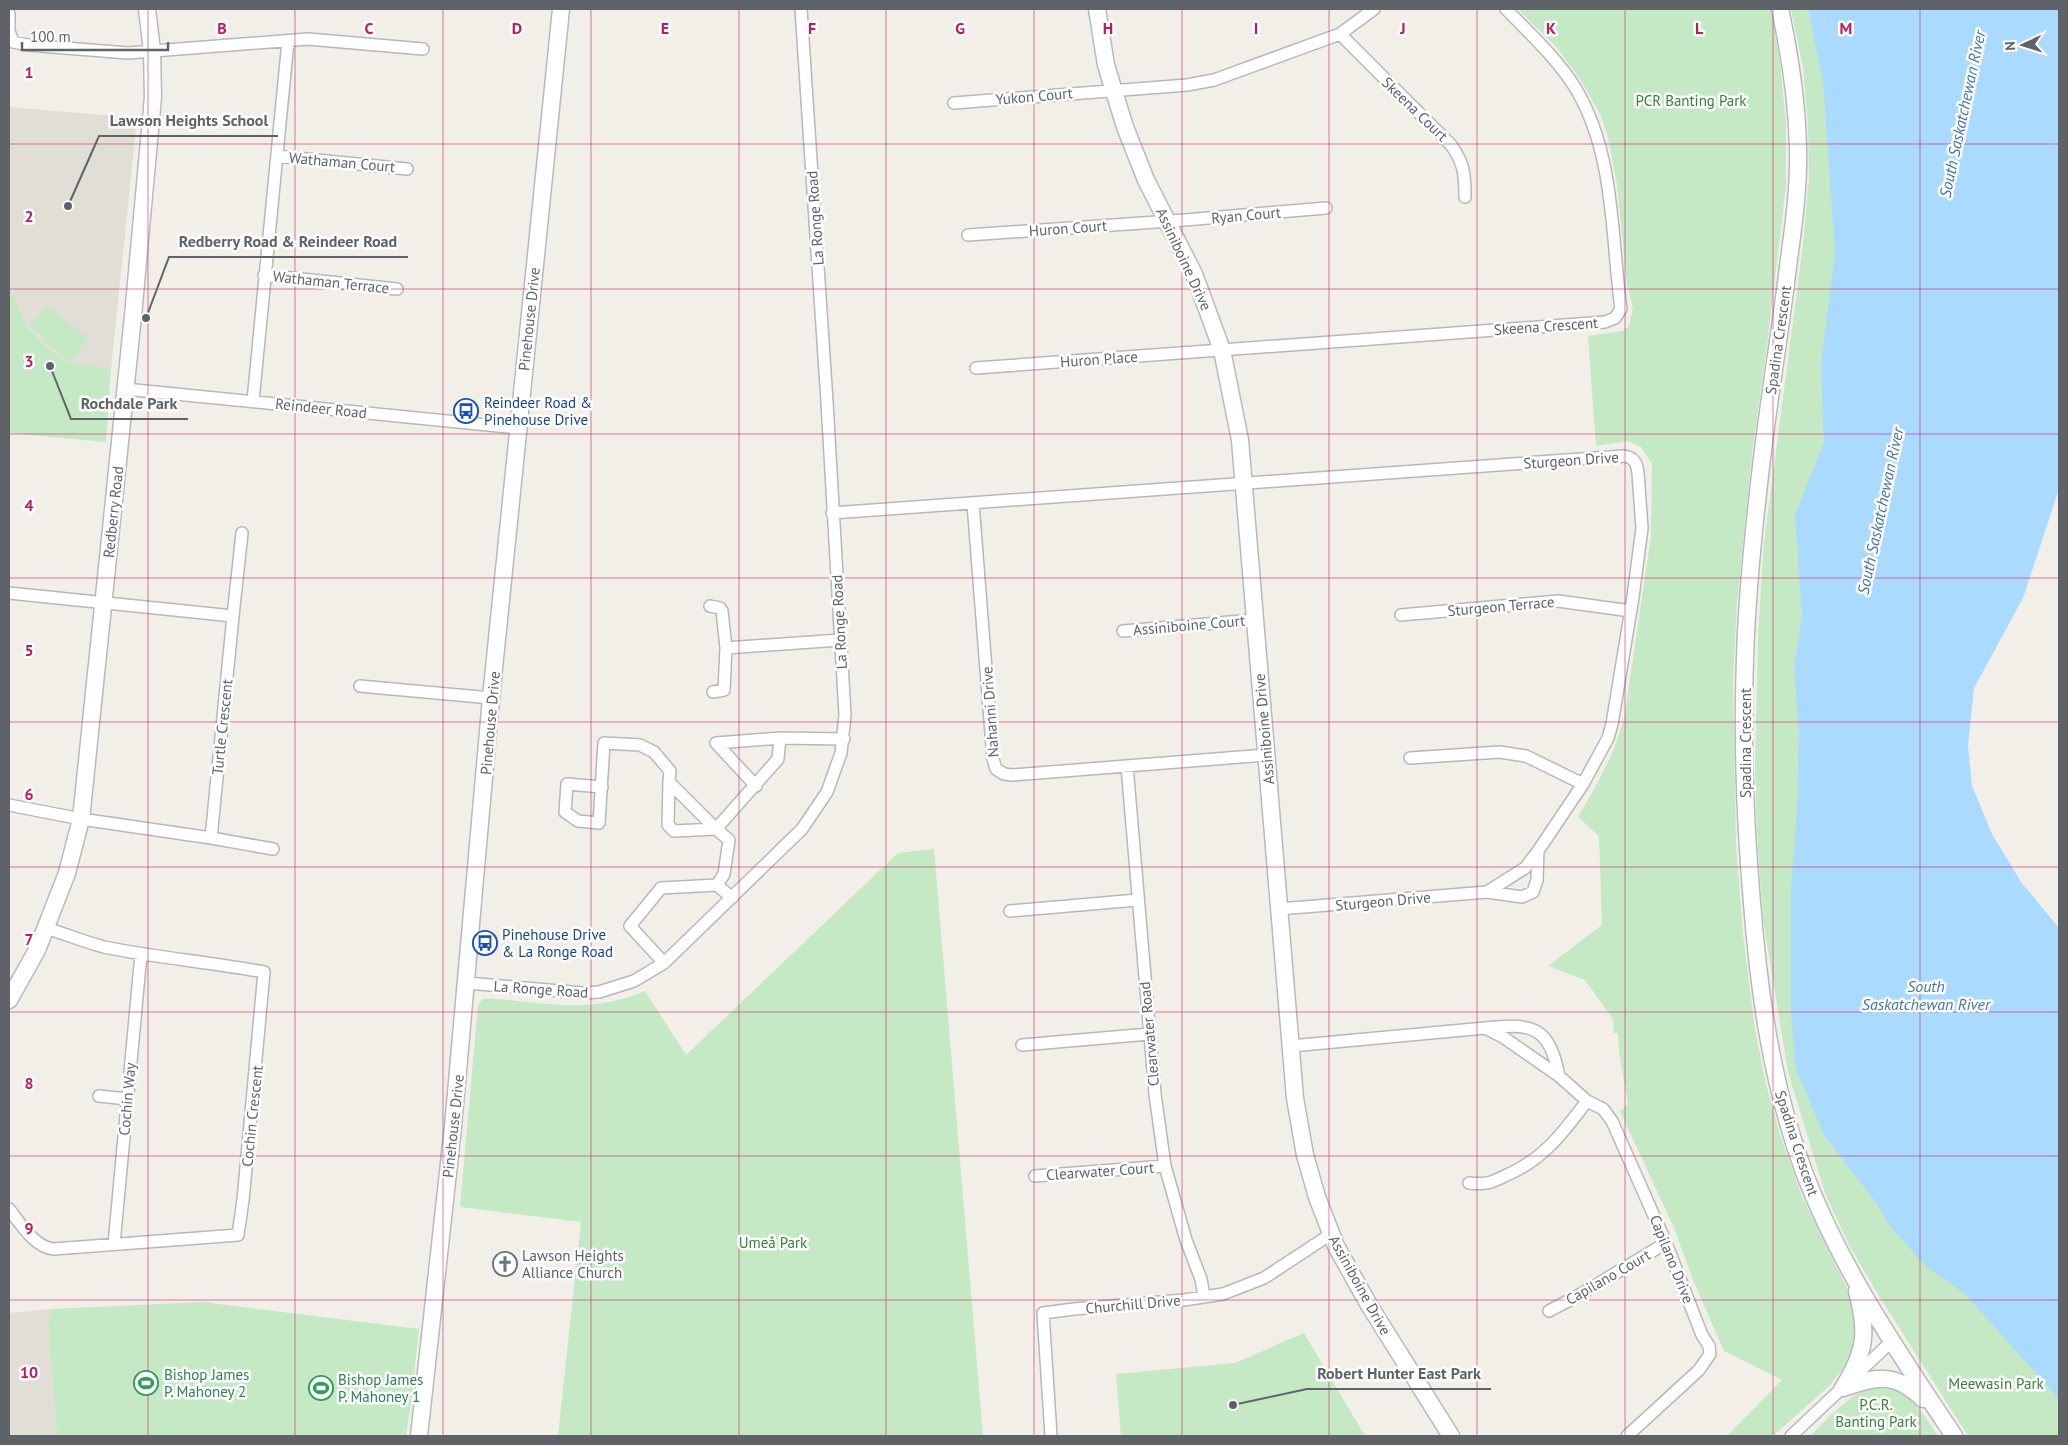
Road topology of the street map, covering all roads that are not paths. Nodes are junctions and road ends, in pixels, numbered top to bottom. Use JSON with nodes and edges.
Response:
{"nodes":[{"id":1,"x":147,"y":9,"type":"edge"},
{"id":2,"x":561,"y":9,"type":"edge"},
{"id":3,"x":801,"y":9,"type":"edge"},
{"id":4,"x":1097,"y":9,"type":"edge"},
{"id":5,"x":1374,"y":9,"type":"edge"},
{"id":6,"x":1506,"y":9,"type":"edge"},
{"id":7,"x":1780,"y":9,"type":"edge"},
{"id":8,"x":9,"y":14,"type":"edge"},
{"id":9,"x":9,"y":30,"type":"edge"},
{"id":10,"x":1340,"y":34,"type":"junction"},
{"id":11,"x":288,"y":42,"type":"junction"},
{"id":12,"x":423,"y":49,"type":"dead end"},
{"id":13,"x":152,"y":51,"type":"junction"},
{"id":14,"x":1114,"y":91,"type":"junction"},
{"id":15,"x":954,"y":103,"type":"dead end"},
{"id":16,"x":277,"y":156,"type":"junction"},
{"id":17,"x":407,"y":169,"type":"dead end"},
{"id":18,"x":1465,"y":197,"type":"dead end"},
{"id":19,"x":1326,"y":208,"type":"dead end"},
{"id":20,"x":1167,"y":221,"type":"junction"},
{"id":21,"x":968,"y":234,"type":"dead end"},
{"id":22,"x":264,"y":275,"type":"junction"},
{"id":23,"x":397,"y":289,"type":"dead end"},
{"id":24,"x":1222,"y":350,"type":"junction"},
{"id":25,"x":976,"y":368,"type":"dead end"},
{"id":26,"x":125,"y":389,"type":"junction"},
{"id":27,"x":253,"y":401,"type":"junction"},
{"id":28,"x":518,"y":428,"type":"junction"},
{"id":29,"x":1244,"y":483,"type":"junction"},
{"id":30,"x":973,"y":503,"type":"junction"},
{"id":31,"x":832,"y":513,"type":"junction"},
{"id":32,"x":242,"y":534,"type":"dead end"},
{"id":33,"x":9,"y":593,"type":"edge"},
{"id":34,"x":103,"y":602,"type":"junction"},
{"id":35,"x":710,"y":606,"type":"dead end"},
{"id":36,"x":1631,"y":611,"type":"junction"},
{"id":37,"x":1401,"y":615,"type":"dead end"},
{"id":38,"x":233,"y":616,"type":"junction"},
{"id":39,"x":1254,"y":620,"type":"junction"},
{"id":40,"x":1123,"y":631,"type":"dead end"},
{"id":41,"x":840,"y":640,"type":"junction"},
{"id":42,"x":726,"y":648,"type":"junction"},
{"id":43,"x":360,"y":686,"type":"dead end"},
{"id":44,"x":714,"y":692,"type":"dead end"},
{"id":45,"x":491,"y":698,"type":"junction"},
{"id":46,"x":780,"y":738,"type":"junction"},
{"id":47,"x":844,"y":739,"type":"junction"},
{"id":48,"x":1266,"y":755,"type":"junction"},
{"id":49,"x":1410,"y":758,"type":"dead end"},
{"id":50,"x":1127,"y":766,"type":"junction"},
{"id":51,"x":669,"y":782,"type":"junction"},
{"id":52,"x":1583,"y":784,"type":"junction"},
{"id":53,"x":756,"y":786,"type":"junction"},
{"id":54,"x":602,"y":787,"type":"dead end"},
{"id":55,"x":9,"y":805,"type":"edge"},
{"id":56,"x":81,"y":818,"type":"junction"},
{"id":57,"x":716,"y":829,"type":"junction"},
{"id":58,"x":211,"y":838,"type":"junction"},
{"id":59,"x":273,"y":849,"type":"dead end"},
{"id":60,"x":1538,"y":850,"type":"junction"},
{"id":61,"x":717,"y":885,"type":"junction"},
{"id":62,"x":1487,"y":892,"type":"junction"},
{"id":63,"x":732,"y":898,"type":"junction"},
{"id":64,"x":1137,"y":900,"type":"junction"},
{"id":65,"x":1279,"y":909,"type":"junction"},
{"id":66,"x":1010,"y":911,"type":"dead end"},
{"id":67,"x":46,"y":928,"type":"junction"},
{"id":68,"x":141,"y":954,"type":"junction"},
{"id":69,"x":664,"y":963,"type":"junction"},
{"id":70,"x":467,"y":983,"type":"junction"},
{"id":71,"x":9,"y":1000,"type":"edge"},
{"id":72,"x":1485,"y":1028,"type":"junction"},
{"id":73,"x":1149,"y":1034,"type":"junction"},
{"id":74,"x":1022,"y":1045,"type":"dead end"},
{"id":75,"x":1292,"y":1046,"type":"junction"},
{"id":76,"x":1559,"y":1076,"type":"junction"},
{"id":77,"x":99,"y":1096,"type":"dead end"},
{"id":78,"x":127,"y":1100,"type":"junction"},
{"id":79,"x":1587,"y":1101,"type":"junction"},
{"id":80,"x":1165,"y":1166,"type":"junction"},
{"id":81,"x":1035,"y":1176,"type":"dead end"},
{"id":82,"x":1469,"y":1183,"type":"dead end"},
{"id":83,"x":10,"y":1212,"type":"edge"},
{"id":84,"x":1331,"y":1234,"type":"junction"},
{"id":85,"x":1666,"y":1243,"type":"junction"},
{"id":86,"x":114,"y":1244,"type":"junction"},
{"id":87,"x":1854,"y":1277,"type":"junction"},
{"id":88,"x":1204,"y":1297,"type":"junction"},
{"id":89,"x":1549,"y":1311,"type":"dead end"},
{"id":90,"x":1892,"y":1341,"type":"junction"},
{"id":91,"x":1843,"y":1388,"type":"junction"},
{"id":92,"x":1942,"y":1418,"type":"junction"},
{"id":93,"x":419,"y":1436,"type":"edge"},
{"id":94,"x":1051,"y":1436,"type":"edge"},
{"id":95,"x":1451,"y":1436,"type":"edge"},
{"id":96,"x":1627,"y":1436,"type":"edge"},
{"id":97,"x":1791,"y":1436,"type":"edge"},
{"id":98,"x":1954,"y":1436,"type":"edge"}],
"edges":[{"from":1,"to":13,"type":"street","name":"Redberry Road"},
{"from":2,"to":28,"type":"street","name":"Pinehouse Drive"},
{"from":3,"to":31,"type":"street","name":"La Ronge Road"},
{"from":4,"to":14,"type":"street","name":"Assiniboine Drive"},
{"from":5,"to":10,"type":"street"},
{"from":6,"to":24,"type":"street","name":"Skeena Crescent"},
{"from":7,"to":87,"type":"street","name":"Spadina Crescent"},
{"from":8,"to":9,"type":"street"},
{"from":9,"to":13,"type":"street"},
{"from":10,"to":14,"type":"street"},
{"from":10,"to":18,"type":"street","name":"Skeena Court"},
{"from":11,"to":12,"type":"street"},
{"from":11,"to":13,"type":"street"},
{"from":11,"to":16,"type":"street"},
{"from":13,"to":26,"type":"street","name":"Redberry Road"},
{"from":14,"to":15,"type":"street","name":"Yukon Court"},
{"from":14,"to":20,"type":"street","name":"Assiniboine Drive"},
{"from":16,"to":17,"type":"street","name":"Wathaman Court"},
{"from":16,"to":22,"type":"street"},
{"from":19,"to":20,"type":"street","name":"Ryan Court"},
{"from":20,"to":21,"type":"street","name":"Huron Court"},
{"from":20,"to":24,"type":"street","name":"Assiniboine Drive"},
{"from":22,"to":23,"type":"street","name":"Wathaman Terrace"},
{"from":22,"to":27,"type":"street"},
{"from":24,"to":25,"type":"street","name":"Huron Place"},
{"from":24,"to":29,"type":"street","name":"Assiniboine Drive"},
{"from":26,"to":27,"type":"street","name":"Reindeer Road"},
{"from":26,"to":34,"type":"street","name":"Redberry Road"},
{"from":27,"to":28,"type":"street","name":"Reindeer Road"},
{"from":28,"to":45,"type":"street","name":"Pinehouse Drive"},
{"from":29,"to":30,"type":"street"},
{"from":29,"to":36,"type":"street","name":"Sturgeon Drive"},
{"from":29,"to":39,"type":"street","name":"Assiniboine Drive"},
{"from":30,"to":31,"type":"street"},
{"from":30,"to":50,"type":"street","name":"Nahanni Drive"},
{"from":31,"to":41,"type":"street","name":"La Ronge Road"},
{"from":32,"to":38,"type":"street","name":"Turtle Crescent"},
{"from":33,"to":34,"type":"street"},
{"from":34,"to":38,"type":"street"},
{"from":34,"to":56,"type":"street","name":"Redberry Road"},
{"from":35,"to":42,"type":"street"},
{"from":36,"to":37,"type":"street","name":"Sturgeon Terrace"},
{"from":36,"to":52,"type":"street","name":"Sturgeon Drive"},
{"from":38,"to":58,"type":"street","name":"Turtle Crescent"},
{"from":39,"to":40,"type":"street","name":"Assiniboine Court"},
{"from":39,"to":48,"type":"street","name":"Assiniboine Drive"},
{"from":41,"to":42,"type":"street"},
{"from":41,"to":47,"type":"street","name":"La Ronge Road"},
{"from":42,"to":44,"type":"street"},
{"from":43,"to":45,"type":"street"},
{"from":45,"to":70,"type":"street","name":"Pinehouse Drive"},
{"from":46,"to":47,"type":"street"},
{"from":46,"to":53,"type":"street"},
{"from":46,"to":53,"type":"street"},
{"from":47,"to":63,"type":"street","name":"La Ronge Road"},
{"from":48,"to":50,"type":"street","name":"Nahanni Drive"},
{"from":48,"to":65,"type":"street","name":"Assiniboine Drive"},
{"from":49,"to":52,"type":"street"},
{"from":50,"to":64,"type":"street","name":"Clearwater Road"},
{"from":51,"to":54,"type":"street"},
{"from":51,"to":57,"type":"street"},
{"from":51,"to":57,"type":"street"},
{"from":52,"to":60,"type":"street","name":"Sturgeon Drive"},
{"from":53,"to":57,"type":"street"},
{"from":55,"to":56,"type":"street"},
{"from":56,"to":58,"type":"street"},
{"from":56,"to":67,"type":"street","name":"Redberry Road"},
{"from":57,"to":61,"type":"street"},
{"from":58,"to":59,"type":"street"},
{"from":60,"to":62,"type":"street","name":"Sturgeon Drive"},
{"from":60,"to":62,"type":"street","name":"Sturgeon Drive"},
{"from":61,"to":63,"type":"street"},
{"from":61,"to":69,"type":"street"},
{"from":62,"to":65,"type":"street","name":"Sturgeon Drive"},
{"from":63,"to":69,"type":"street","name":"La Ronge Road"},
{"from":64,"to":66,"type":"street"},
{"from":64,"to":73,"type":"street","name":"Clearwater Road"},
{"from":65,"to":75,"type":"street","name":"Assiniboine Drive"},
{"from":67,"to":68,"type":"street","name":"Cochin Crescent"},
{"from":67,"to":71,"type":"street","name":"Redberry Road"},
{"from":68,"to":78,"type":"street","name":"Cochin Way"},
{"from":68,"to":86,"type":"street","name":"Cochin Crescent"},
{"from":69,"to":70,"type":"street","name":"La Ronge Road"},
{"from":70,"to":93,"type":"street","name":"Pinehouse Drive"},
{"from":72,"to":75,"type":"street"},
{"from":72,"to":76,"type":"street","name":"Capilano Drive"},
{"from":72,"to":76,"type":"street"},
{"from":73,"to":74,"type":"street"},
{"from":73,"to":80,"type":"street","name":"Clearwater Road"},
{"from":75,"to":84,"type":"street","name":"Assiniboine Drive"},
{"from":76,"to":79,"type":"street","name":"Capilano Drive"},
{"from":77,"to":78,"type":"street"},
{"from":78,"to":86,"type":"street","name":"Cochin Way"},
{"from":79,"to":82,"type":"street"},
{"from":79,"to":85,"type":"street","name":"Capilano Drive"},
{"from":80,"to":81,"type":"street","name":"Clearwater Court"},
{"from":80,"to":88,"type":"street","name":"Clearwater Road"},
{"from":83,"to":86,"type":"street","name":"Cochin Crescent"},
{"from":84,"to":88,"type":"street","name":"Churchill Drive"},
{"from":84,"to":95,"type":"street","name":"Assiniboine Drive"},
{"from":85,"to":89,"type":"street","name":"Capilano Court"},
{"from":85,"to":96,"type":"street","name":"Capilano Drive"},
{"from":87,"to":90,"type":"street","name":"Spadina Crescent"},
{"from":87,"to":91,"type":"street"},
{"from":88,"to":94,"type":"street","name":"Churchill Drive"},
{"from":90,"to":91,"type":"street"},
{"from":90,"to":92,"type":"street","name":"Spadina Crescent"},
{"from":91,"to":92,"type":"street"},
{"from":91,"to":97,"type":"street"},
{"from":92,"to":98,"type":"street","name":"Spadina Crescent"}]}
